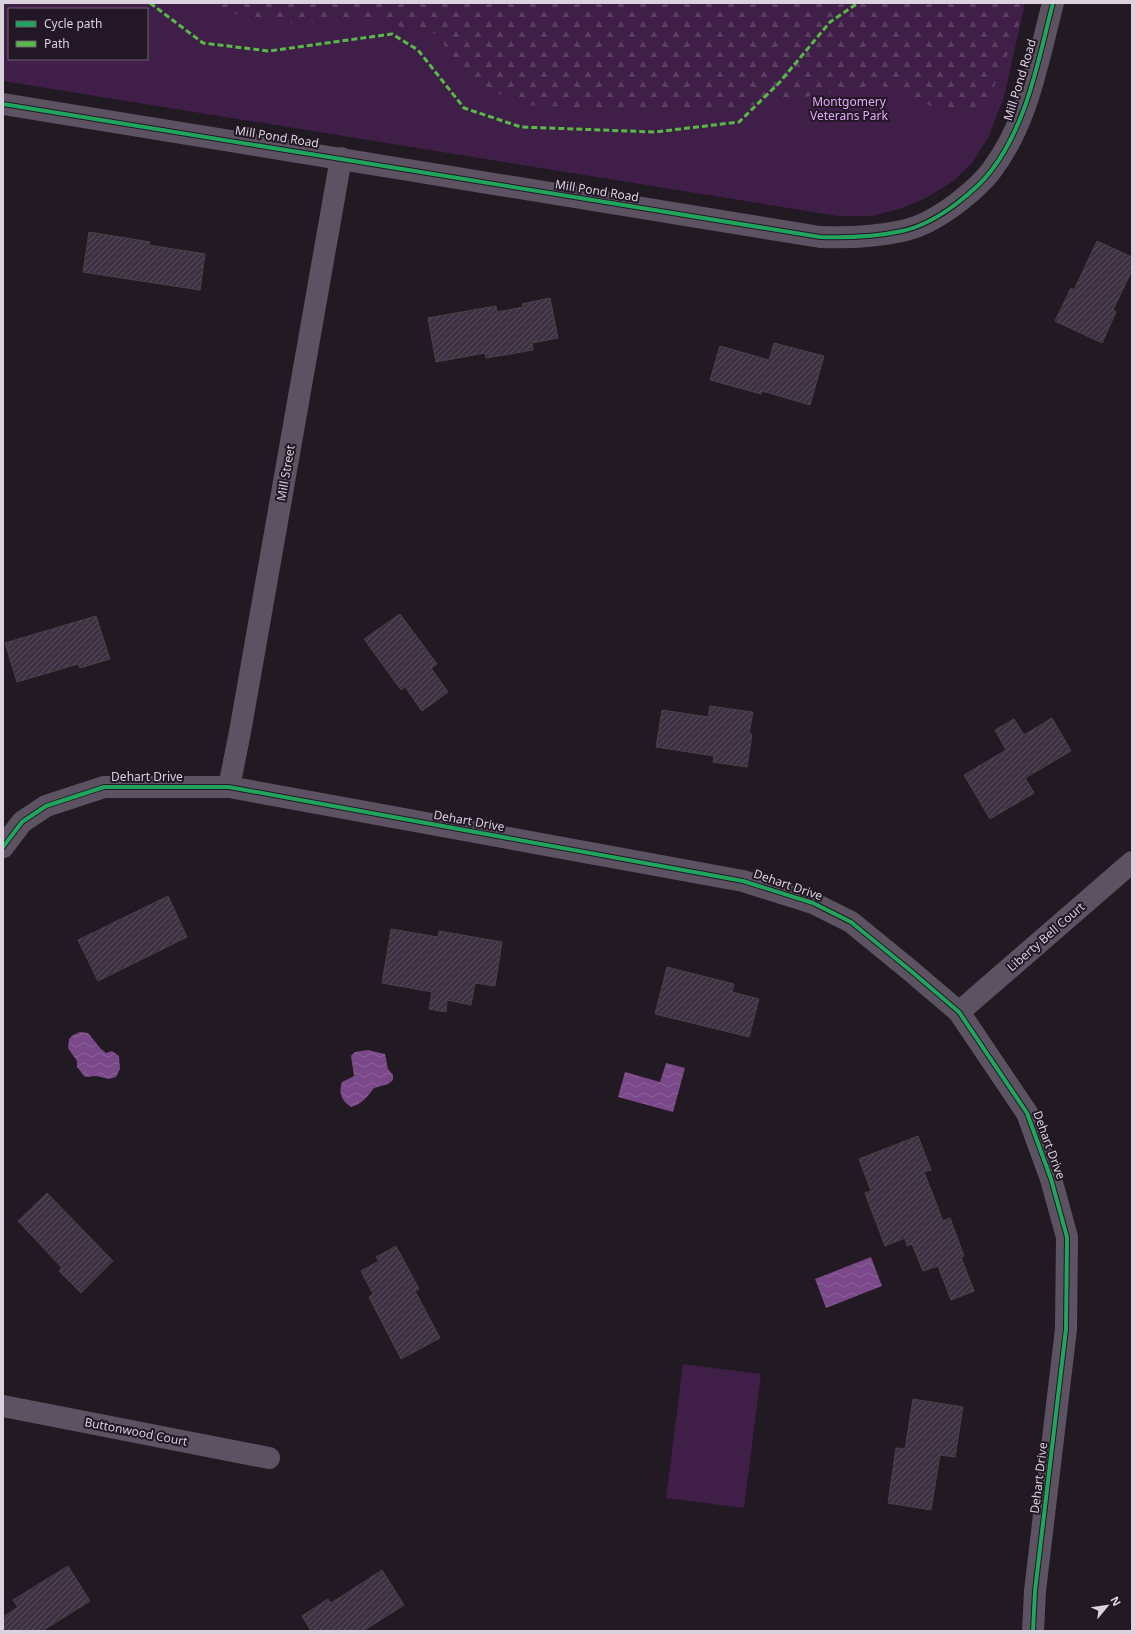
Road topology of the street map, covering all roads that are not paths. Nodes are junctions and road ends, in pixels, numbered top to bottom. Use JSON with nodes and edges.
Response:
{"nodes":[{"id":1,"x":1053,"y":3,"type":"edge"},
{"id":2,"x":3,"y":104,"type":"edge"},
{"id":3,"x":341,"y":158,"type":"junction"},
{"id":4,"x":229,"y":787,"type":"junction"},
{"id":5,"x":3,"y":847,"type":"edge"},
{"id":6,"x":1132,"y":862,"type":"edge"},
{"id":7,"x":959,"y":1012,"type":"junction"},
{"id":8,"x":3,"y":1406,"type":"edge"},
{"id":9,"x":269,"y":1458,"type":"dead end"},
{"id":10,"x":1033,"y":1631,"type":"edge"}],
"edges":[{"from":1,"to":3,"type":"street","name":"Mill Pond Road"},
{"from":2,"to":3,"type":"street","name":"Mill Pond Road"},
{"from":3,"to":4,"type":"street","name":"Mill Street"},
{"from":4,"to":5,"type":"street","name":"Dehart Drive"},
{"from":4,"to":7,"type":"street","name":"Dehart Drive"},
{"from":6,"to":7,"type":"street","name":"Liberty Bell Court"},
{"from":7,"to":10,"type":"street","name":"Dehart Drive"},
{"from":8,"to":9,"type":"street","name":"Buttonwood Court"}]}
